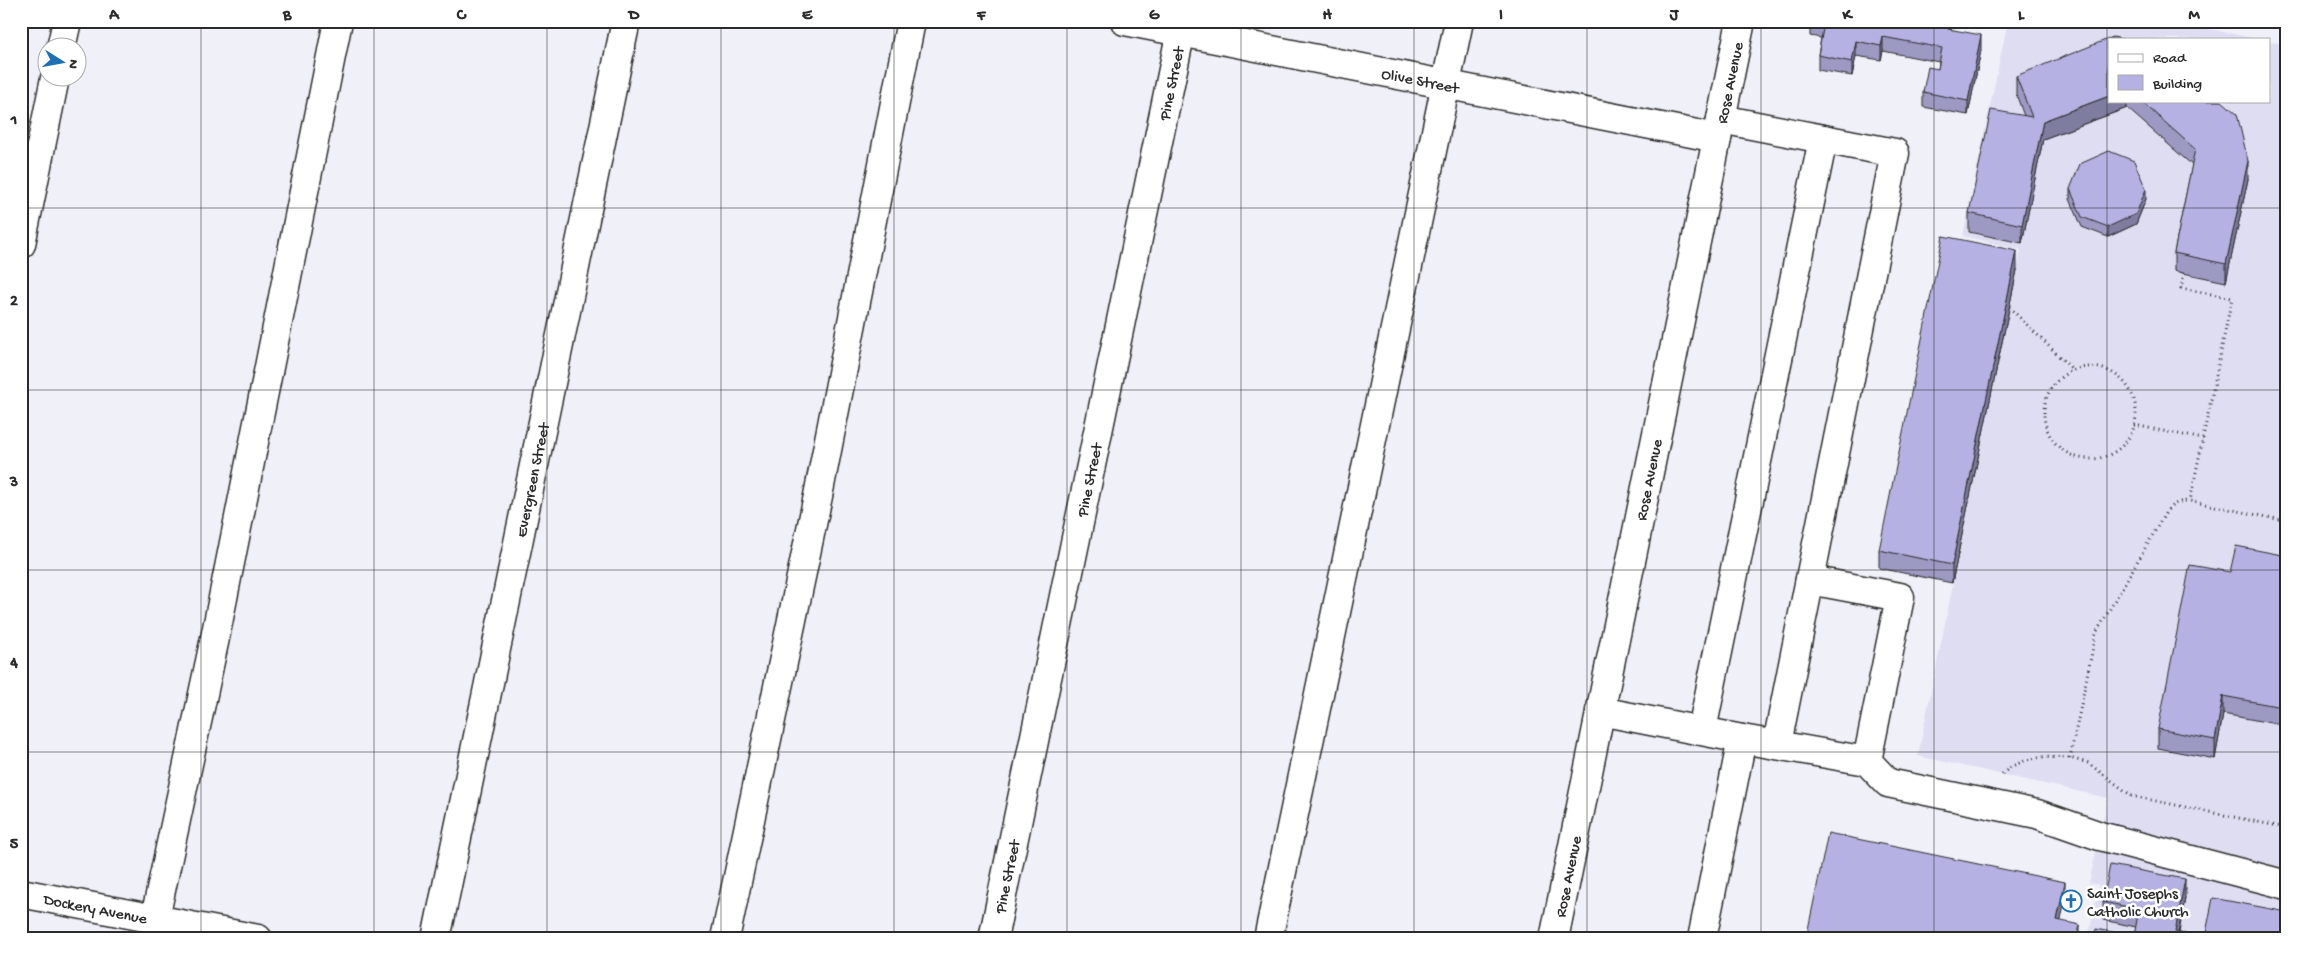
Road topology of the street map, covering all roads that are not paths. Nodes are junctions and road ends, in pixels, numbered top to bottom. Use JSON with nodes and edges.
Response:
{"nodes":[{"id":1,"x":67,"y":21,"type":"edge"},
{"id":2,"x":338,"y":21,"type":"edge"},
{"id":3,"x":626,"y":21,"type":"edge"},
{"id":4,"x":911,"y":21,"type":"edge"},
{"id":5,"x":1125,"y":21,"type":"edge"},
{"id":6,"x":1459,"y":21,"type":"edge"},
{"id":7,"x":1741,"y":21,"type":"edge"},
{"id":8,"x":1182,"y":27,"type":"edge"},
{"id":9,"x":63,"y":38,"type":"edge"},
{"id":10,"x":1446,"y":86,"type":"junction"},
{"id":11,"x":53,"y":88,"type":"edge"},
{"id":12,"x":1719,"y":128,"type":"junction"},
{"id":13,"x":1823,"y":139,"type":"junction"},
{"id":14,"x":21,"y":244,"type":"edge"},
{"id":15,"x":1810,"y":580,"type":"junction"},
{"id":16,"x":1600,"y":711,"type":"junction"},
{"id":17,"x":1702,"y":730,"type":"junction"},
{"id":18,"x":1742,"y":739,"type":"junction"},
{"id":19,"x":1776,"y":744,"type":"junction"},
{"id":20,"x":1866,"y":761,"type":"junction"},
{"id":21,"x":2287,"y":885,"type":"edge"},
{"id":22,"x":21,"y":893,"type":"edge"},
{"id":23,"x":155,"y":918,"type":"junction"},
{"id":24,"x":258,"y":939,"type":"edge"},
{"id":25,"x":436,"y":939,"type":"edge"},
{"id":26,"x":725,"y":939,"type":"edge"},
{"id":27,"x":993,"y":939,"type":"edge"},
{"id":28,"x":1268,"y":939,"type":"edge"},
{"id":29,"x":1554,"y":939,"type":"edge"},
{"id":30,"x":1702,"y":939,"type":"edge"}],
"edges":[{"from":1,"to":9,"type":"street"},
{"from":2,"to":23,"type":"street"},
{"from":3,"to":25,"type":"street","name":"Evergreen Street"},
{"from":4,"to":26,"type":"street"},
{"from":5,"to":8,"type":"street","name":"Olive Street"},
{"from":6,"to":10,"type":"street"},
{"from":7,"to":12,"type":"street","name":"Rose Avenue"},
{"from":8,"to":10,"type":"street","name":"Olive Street"},
{"from":8,"to":27,"type":"street","name":"Pine Street"},
{"from":10,"to":12,"type":"street","name":"Olive Street"},
{"from":10,"to":28,"type":"street"},
{"from":11,"to":14,"type":"street"},
{"from":12,"to":13,"type":"street","name":"Olive Street"},
{"from":12,"to":16,"type":"street","name":"Rose Avenue"},
{"from":13,"to":15,"type":"street","name":"Olive Street"},
{"from":13,"to":17,"type":"street"},
{"from":15,"to":19,"type":"street"},
{"from":15,"to":20,"type":"street"},
{"from":16,"to":17,"type":"street"},
{"from":16,"to":29,"type":"street","name":"Rose Avenue"},
{"from":17,"to":18,"type":"street"},
{"from":18,"to":19,"type":"street"},
{"from":18,"to":30,"type":"street"},
{"from":19,"to":20,"type":"street"},
{"from":20,"to":21,"type":"street"},
{"from":22,"to":23,"type":"street","name":"Dockery Avenue"},
{"from":23,"to":24,"type":"street","name":"Dockery Avenue"}]}
